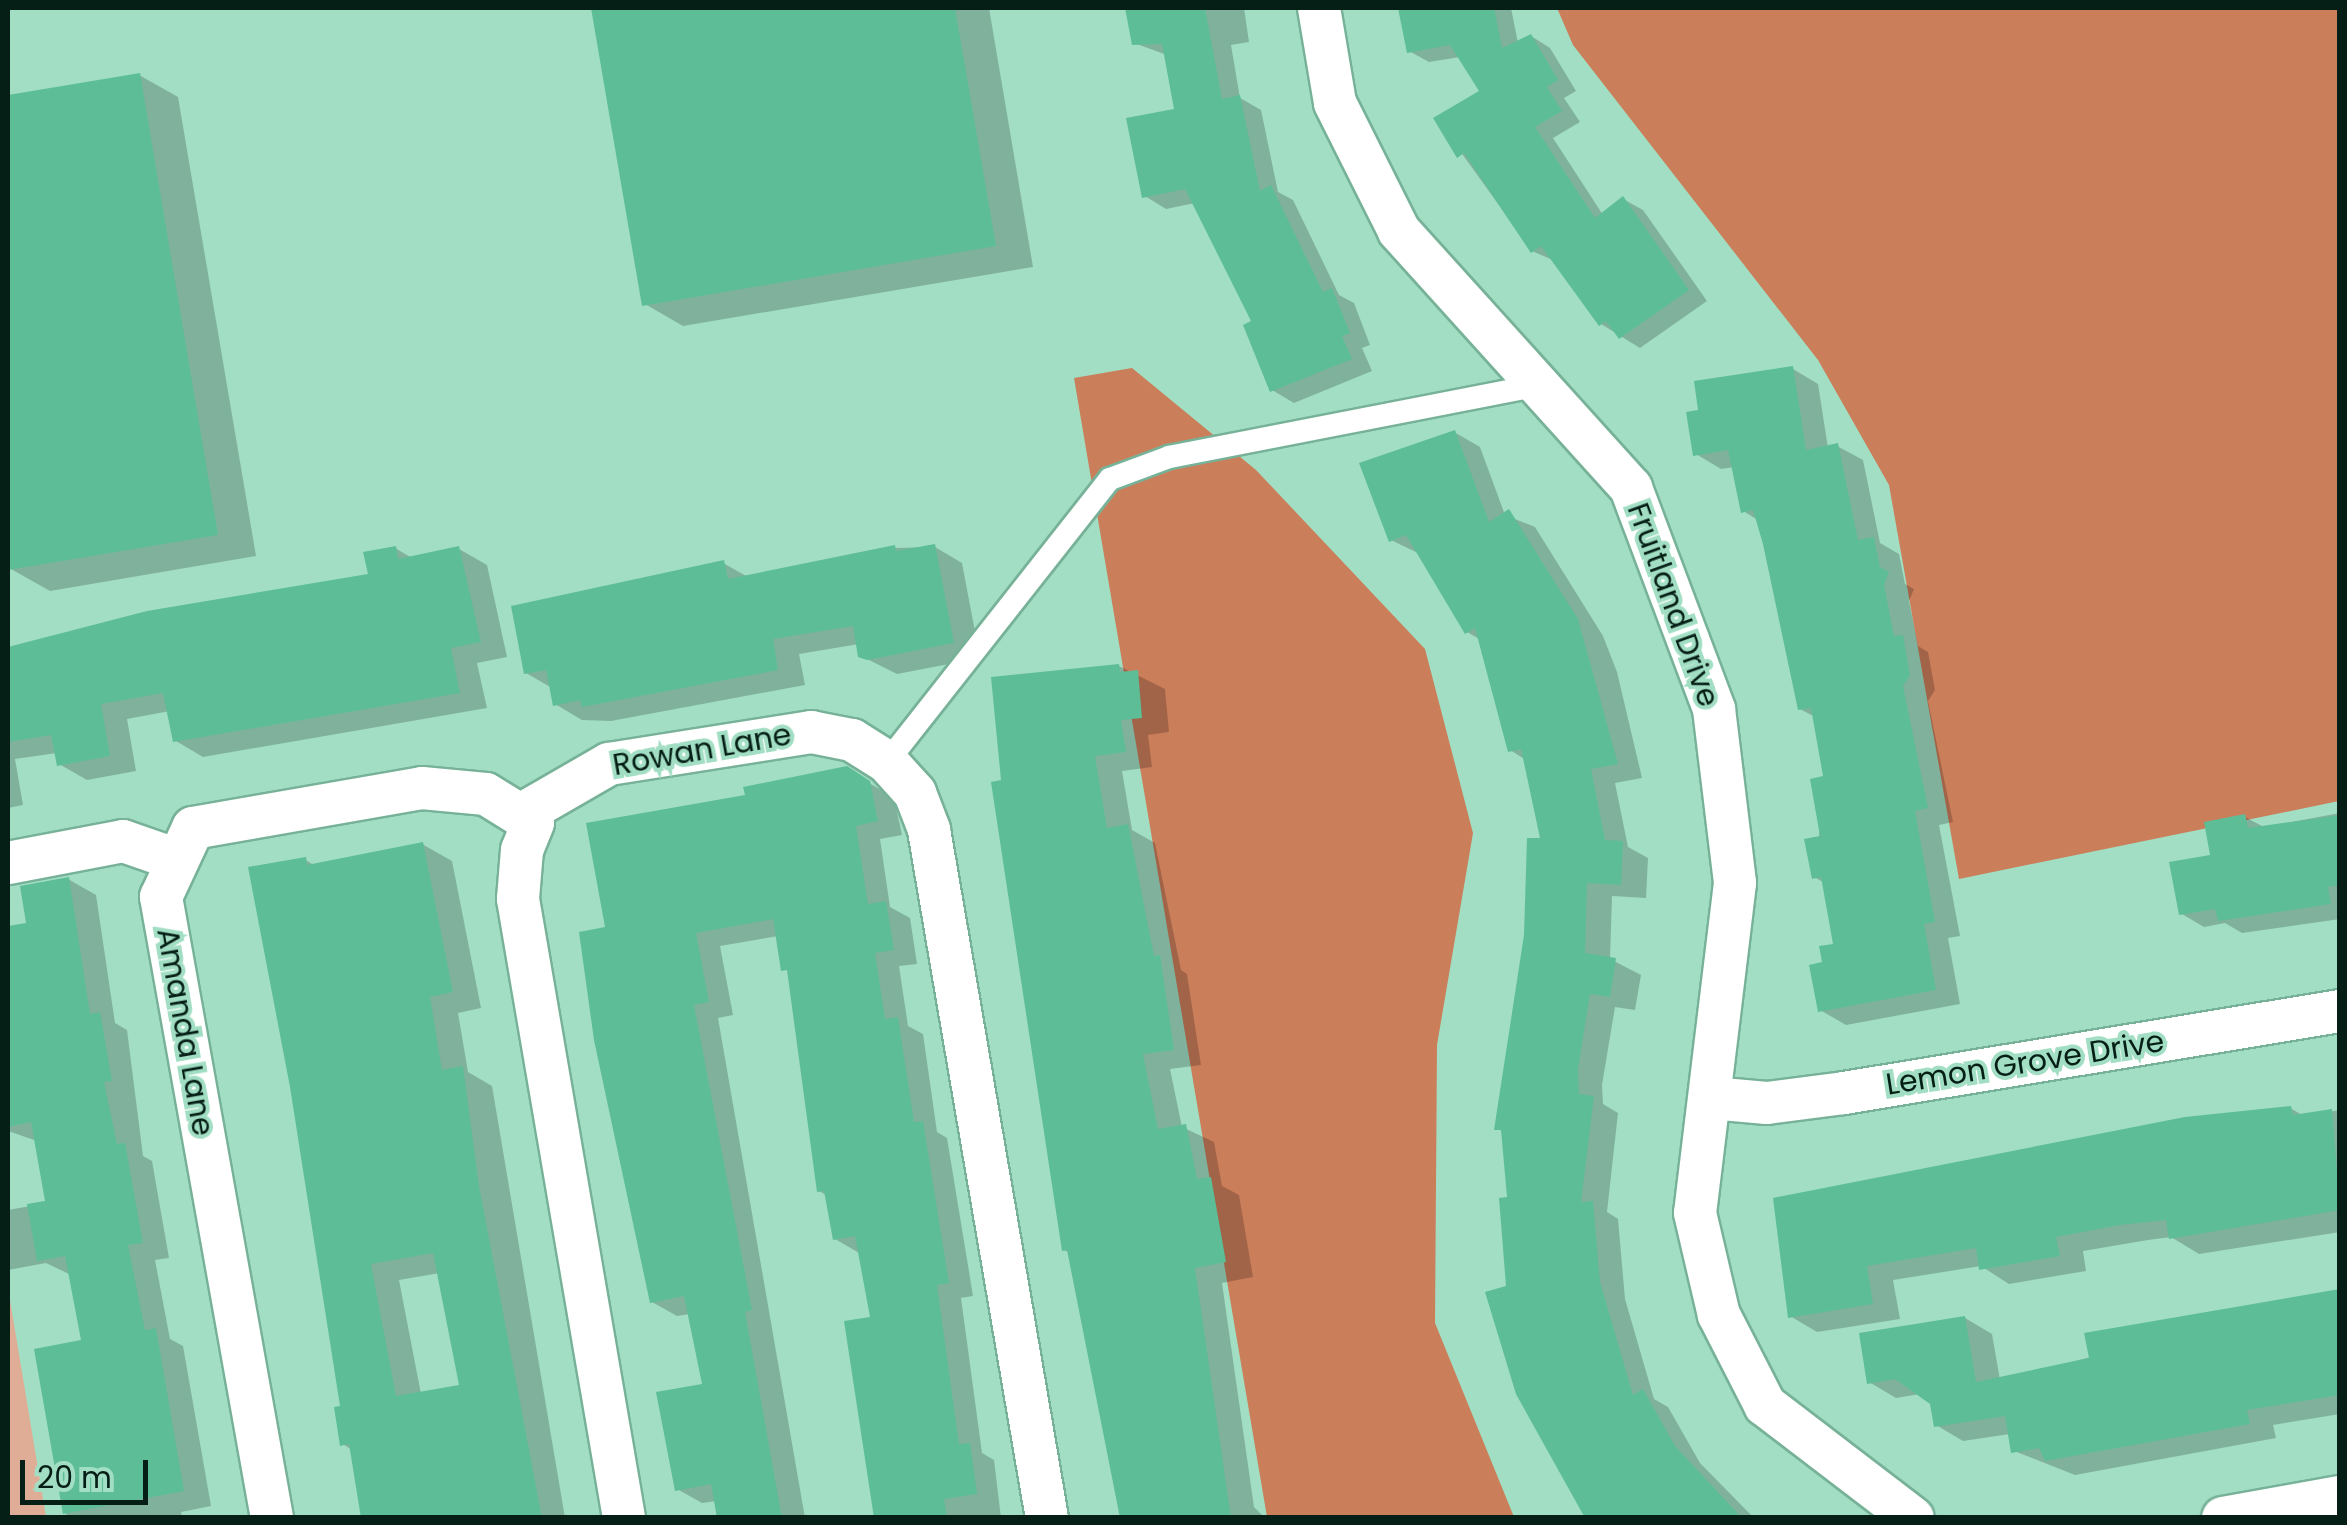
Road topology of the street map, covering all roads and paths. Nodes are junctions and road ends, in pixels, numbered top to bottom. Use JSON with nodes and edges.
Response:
{"nodes":[{"id":1,"x":1319,"y":8,"type":"edge"},
{"id":2,"x":1538,"y":385,"type":"junction"},
{"id":3,"x":888,"y":762,"type":"junction"},
{"id":4,"x":524,"y":813,"type":"junction"},
{"id":5,"x":178,"y":860,"type":"junction"},
{"id":6,"x":8,"y":863,"type":"edge"},
{"id":7,"x":2340,"y":1011,"type":"edge"},
{"id":8,"x":1710,"y":1098,"type":"junction"},
{"id":9,"x":2340,"y":1498,"type":"edge"},
{"id":10,"x":272,"y":1518,"type":"edge"},
{"id":11,"x":624,"y":1518,"type":"edge"},
{"id":12,"x":1047,"y":1518,"type":"edge"},
{"id":13,"x":1913,"y":1518,"type":"edge"},
{"id":14,"x":2223,"y":1518,"type":"edge"}],
"edges":[{"from":1,"to":2,"type":"street","name":"Fruitland Drive"},
{"from":2,"to":3,"type":"lane"},
{"from":2,"to":8,"type":"street","name":"Fruitland Drive"},
{"from":3,"to":4,"type":"street","name":"Rowan Lane"},
{"from":3,"to":12,"type":"street","name":"Rowan Lane"},
{"from":4,"to":5,"type":"street","name":"Amanda Lane"},
{"from":4,"to":11,"type":"street"},
{"from":5,"to":6,"type":"street"},
{"from":5,"to":10,"type":"street","name":"Amanda Lane"},
{"from":7,"to":8,"type":"street","name":"Lemon Grove Drive"},
{"from":8,"to":13,"type":"street","name":"Fruitland Drive"},
{"from":9,"to":14,"type":"street"}]}
